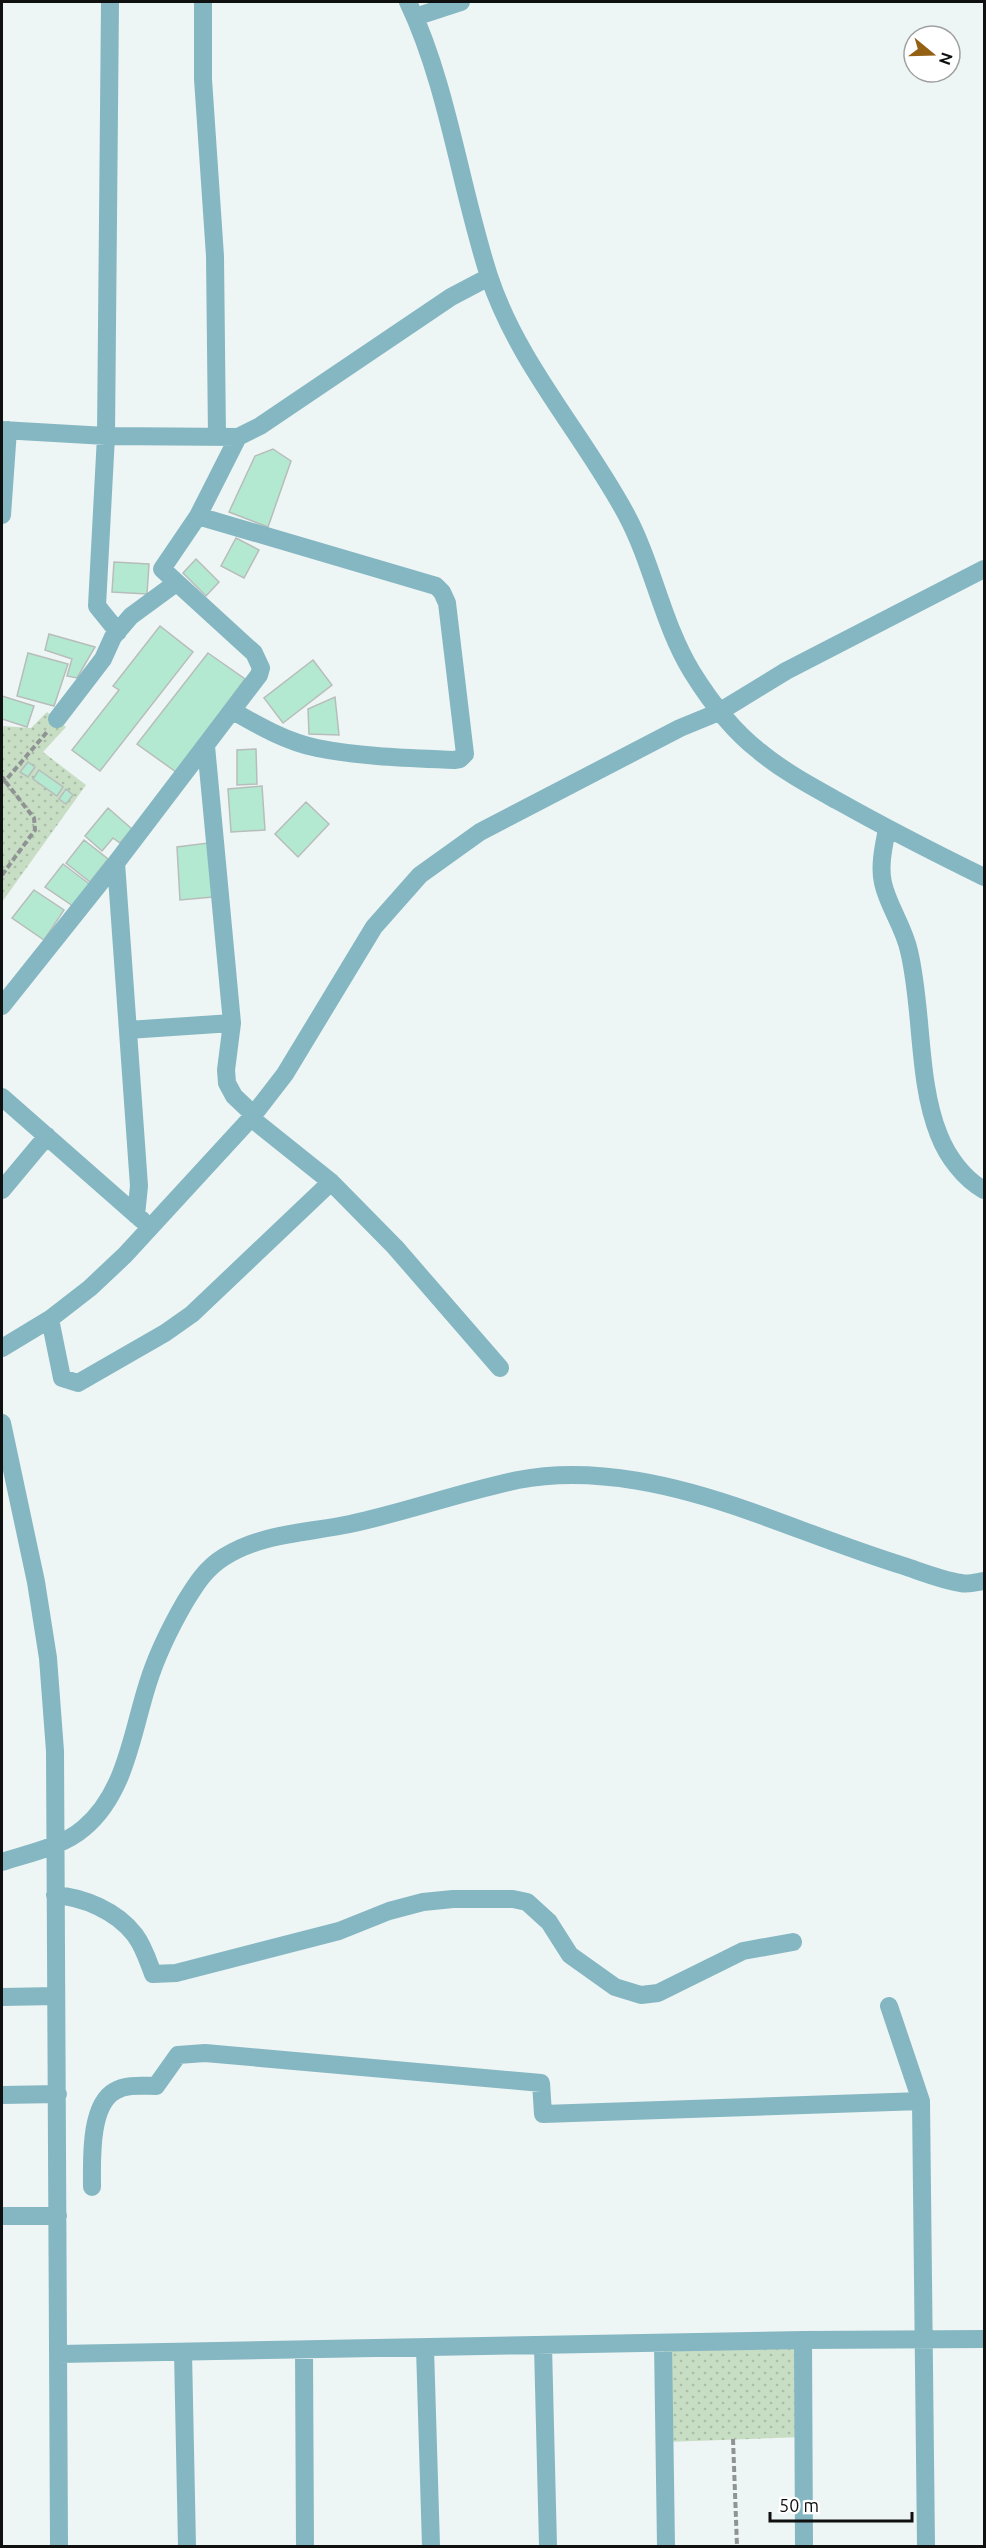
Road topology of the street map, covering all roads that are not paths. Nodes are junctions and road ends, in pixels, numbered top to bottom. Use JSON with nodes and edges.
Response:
{"nodes":[{"id":1,"x":110,"y":2,"type":"edge"},
{"id":2,"x":203,"y":2,"type":"edge"},
{"id":3,"x":461,"y":2,"type":"edge"},
{"id":4,"x":412,"y":9,"type":"edge"},
{"id":5,"x":489,"y":277,"type":"junction"},
{"id":6,"x":4,"y":430,"type":"edge"},
{"id":7,"x":106,"y":436,"type":"junction"},
{"id":8,"x":217,"y":437,"type":"junction"},
{"id":9,"x":238,"y":437,"type":"junction"},
{"id":10,"x":2,"y":515,"type":"edge"},
{"id":11,"x":198,"y":516,"type":"junction"},
{"id":12,"x":984,"y":569,"type":"edge"},
{"id":13,"x":176,"y":583,"type":"junction"},
{"id":14,"x":118,"y":632,"type":"junction"},
{"id":15,"x":233,"y":711,"type":"junction"},
{"id":16,"x":719,"y":712,"type":"junction"},
{"id":17,"x":57,"y":719,"type":"road end"},
{"id":18,"x":206,"y":746,"type":"junction"},
{"id":19,"x":887,"y":829,"type":"junction"},
{"id":20,"x":116,"y":862,"type":"junction"},
{"id":21,"x":984,"y":877,"type":"edge"},
{"id":22,"x":2,"y":1006,"type":"edge"},
{"id":23,"x":232,"y":1023,"type":"junction"},
{"id":24,"x":128,"y":1030,"type":"junction"},
{"id":25,"x":2,"y":1097,"type":"edge"},
{"id":26,"x":252,"y":1117,"type":"junction"},
{"id":27,"x":46,"y":1136,"type":"junction"},
{"id":28,"x":331,"y":1182,"type":"junction"},
{"id":29,"x":983,"y":1188,"type":"edge"},
{"id":30,"x":2,"y":1190,"type":"edge"},
{"id":31,"x":143,"y":1221,"type":"junction"},
{"id":32,"x":50,"y":1319,"type":"junction"},
{"id":33,"x":2,"y":1347,"type":"edge"},
{"id":34,"x":500,"y":1368,"type":"dead end"},
{"id":35,"x":2,"y":1424,"type":"edge"},
{"id":36,"x":984,"y":1581,"type":"edge"},
{"id":37,"x":55,"y":1845,"type":"junction"},
{"id":38,"x":2,"y":1862,"type":"edge"},
{"id":39,"x":55,"y":1895,"type":"junction"},
{"id":40,"x":793,"y":1942,"type":"dead end"},
{"id":41,"x":56,"y":1996,"type":"junction"},
{"id":42,"x":2,"y":1997,"type":"edge"},
{"id":43,"x":889,"y":2006,"type":"dead end"},
{"id":44,"x":58,"y":2094,"type":"junction"},
{"id":45,"x":2,"y":2095,"type":"edge"},
{"id":46,"x":921,"y":2101,"type":"junction"},
{"id":47,"x":92,"y":2187,"type":"dead end"},
{"id":48,"x":2,"y":2216,"type":"edge"},
{"id":49,"x":58,"y":2216,"type":"junction"},
{"id":50,"x":984,"y":2338,"type":"edge"},
{"id":51,"x":923,"y":2339,"type":"junction"},
{"id":52,"x":803,"y":2340,"type":"junction"},
{"id":53,"x":663,"y":2343,"type":"junction"},
{"id":54,"x":543,"y":2346,"type":"junction"},
{"id":55,"x":426,"y":2348,"type":"junction"},
{"id":56,"x":304,"y":2350,"type":"junction"},
{"id":57,"x":183,"y":2352,"type":"junction"},
{"id":58,"x":59,"y":2354,"type":"junction"},
{"id":59,"x":59,"y":2547,"type":"edge"},
{"id":60,"x":188,"y":2547,"type":"edge"},
{"id":61,"x":304,"y":2547,"type":"edge"},
{"id":62,"x":431,"y":2547,"type":"edge"},
{"id":63,"x":548,"y":2547,"type":"edge"},
{"id":64,"x":666,"y":2547,"type":"edge"},
{"id":65,"x":804,"y":2547,"type":"edge"},
{"id":66,"x":926,"y":2547,"type":"edge"}],
"edges":[{"from":1,"to":7,"type":"street"},
{"from":2,"to":8,"type":"street"},
{"from":3,"to":4,"type":"street"},
{"from":4,"to":5,"type":"street"},
{"from":5,"to":9,"type":"street"},
{"from":5,"to":16,"type":"street"},
{"from":6,"to":7,"type":"street"},
{"from":6,"to":10,"type":"street"},
{"from":7,"to":8,"type":"street"},
{"from":7,"to":14,"type":"street"},
{"from":8,"to":9,"type":"street"},
{"from":9,"to":11,"type":"street"},
{"from":11,"to":13,"type":"street"},
{"from":11,"to":15,"type":"street"},
{"from":12,"to":16,"type":"street"},
{"from":13,"to":14,"type":"street"},
{"from":13,"to":15,"type":"street"},
{"from":14,"to":17,"type":"street"},
{"from":15,"to":18,"type":"street"},
{"from":16,"to":19,"type":"street"},
{"from":16,"to":26,"type":"street"},
{"from":18,"to":20,"type":"street"},
{"from":18,"to":23,"type":"street"},
{"from":19,"to":21,"type":"street"},
{"from":19,"to":29,"type":"street"},
{"from":20,"to":22,"type":"street"},
{"from":20,"to":24,"type":"street"},
{"from":23,"to":24,"type":"street"},
{"from":23,"to":26,"type":"street"},
{"from":24,"to":31,"type":"street"},
{"from":25,"to":27,"type":"street"},
{"from":26,"to":28,"type":"street"},
{"from":26,"to":31,"type":"street"},
{"from":27,"to":30,"type":"street"},
{"from":27,"to":31,"type":"street"},
{"from":28,"to":32,"type":"street"},
{"from":28,"to":34,"type":"street"},
{"from":31,"to":32,"type":"street"},
{"from":32,"to":33,"type":"street"},
{"from":35,"to":37,"type":"street"},
{"from":36,"to":37,"type":"street"},
{"from":37,"to":38,"type":"street"},
{"from":37,"to":39,"type":"street"},
{"from":39,"to":40,"type":"street"},
{"from":39,"to":41,"type":"street"},
{"from":41,"to":42,"type":"street"},
{"from":41,"to":44,"type":"street"},
{"from":43,"to":46,"type":"street"},
{"from":44,"to":45,"type":"street"},
{"from":44,"to":49,"type":"street"},
{"from":46,"to":47,"type":"street"},
{"from":46,"to":51,"type":"street"},
{"from":48,"to":49,"type":"street"},
{"from":49,"to":58,"type":"street"},
{"from":50,"to":51,"type":"street"},
{"from":51,"to":52,"type":"street"},
{"from":51,"to":66,"type":"street"},
{"from":52,"to":53,"type":"street"},
{"from":52,"to":65,"type":"street"},
{"from":53,"to":54,"type":"street"},
{"from":53,"to":64,"type":"street"},
{"from":54,"to":55,"type":"street"},
{"from":54,"to":63,"type":"street"},
{"from":55,"to":56,"type":"street"},
{"from":55,"to":62,"type":"street"},
{"from":56,"to":57,"type":"street"},
{"from":56,"to":61,"type":"street"},
{"from":57,"to":58,"type":"street"},
{"from":57,"to":60,"type":"street"},
{"from":58,"to":59,"type":"street"}]}
